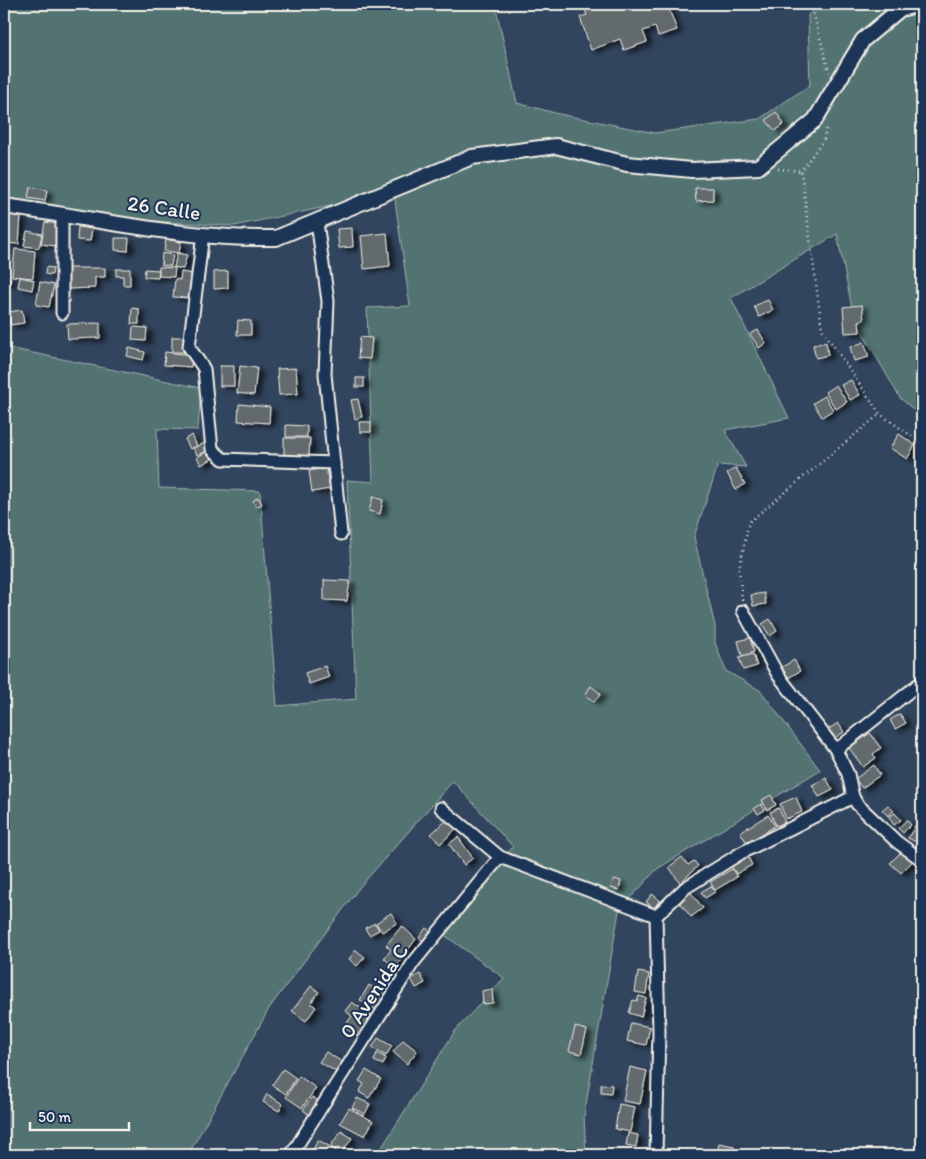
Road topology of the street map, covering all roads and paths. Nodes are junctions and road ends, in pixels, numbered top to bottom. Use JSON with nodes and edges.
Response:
{"nodes":[{"id":1,"x":811,"y":4,"type":"edge"},
{"id":2,"x":921,"y":4,"type":"edge"},
{"id":3,"x":834,"y":90,"type":"junction"},
{"id":4,"x":758,"y":167,"type":"junction"},
{"id":5,"x":4,"y":206,"type":"edge"},
{"id":6,"x":62,"y":214,"type":"junction"},
{"id":7,"x":317,"y":222,"type":"junction"},
{"id":8,"x":203,"y":234,"type":"junction"},
{"id":9,"x":62,"y":313,"type":"dead end"},
{"id":10,"x":880,"y":414,"type":"junction"},
{"id":11,"x":922,"y":443,"type":"edge"},
{"id":12,"x":334,"y":463,"type":"junction"},
{"id":13,"x":341,"y":534,"type":"dead end"},
{"id":14,"x":743,"y":611,"type":"joint"},
{"id":15,"x":920,"y":683,"type":"dead end"},
{"id":16,"x":836,"y":750,"type":"junction"},
{"id":17,"x":852,"y":797,"type":"junction"},
{"id":18,"x":441,"y":808,"type":"dead end"},
{"id":19,"x":500,"y":856,"type":"junction"},
{"id":20,"x":922,"y":860,"type":"edge"},
{"id":21,"x":656,"y":916,"type":"junction"},
{"id":22,"x":291,"y":1155,"type":"edge"},
{"id":23,"x":656,"y":1155,"type":"edge"}],
"edges":[{"from":1,"to":3,"type":"path"},
{"from":2,"to":3,"type":"street"},
{"from":3,"to":4,"type":"street"},
{"from":4,"to":7,"type":"street","name":"26 Calle"},
{"from":4,"to":10,"type":"path"},
{"from":5,"to":6,"type":"street","name":"26 Calle"},
{"from":6,"to":8,"type":"street","name":"26 Calle"},
{"from":6,"to":9,"type":"street"},
{"from":7,"to":8,"type":"street","name":"26 Calle"},
{"from":7,"to":12,"type":"street"},
{"from":8,"to":12,"type":"street"},
{"from":10,"to":11,"type":"path"},
{"from":10,"to":14,"type":"path"},
{"from":12,"to":13,"type":"street"},
{"from":14,"to":16,"type":"street"},
{"from":15,"to":16,"type":"street"},
{"from":16,"to":17,"type":"street"},
{"from":17,"to":20,"type":"street"},
{"from":17,"to":21,"type":"street"},
{"from":18,"to":19,"type":"street"},
{"from":19,"to":21,"type":"street"},
{"from":19,"to":22,"type":"street","name":"0 Avenida C"},
{"from":21,"to":23,"type":"street"}]}
